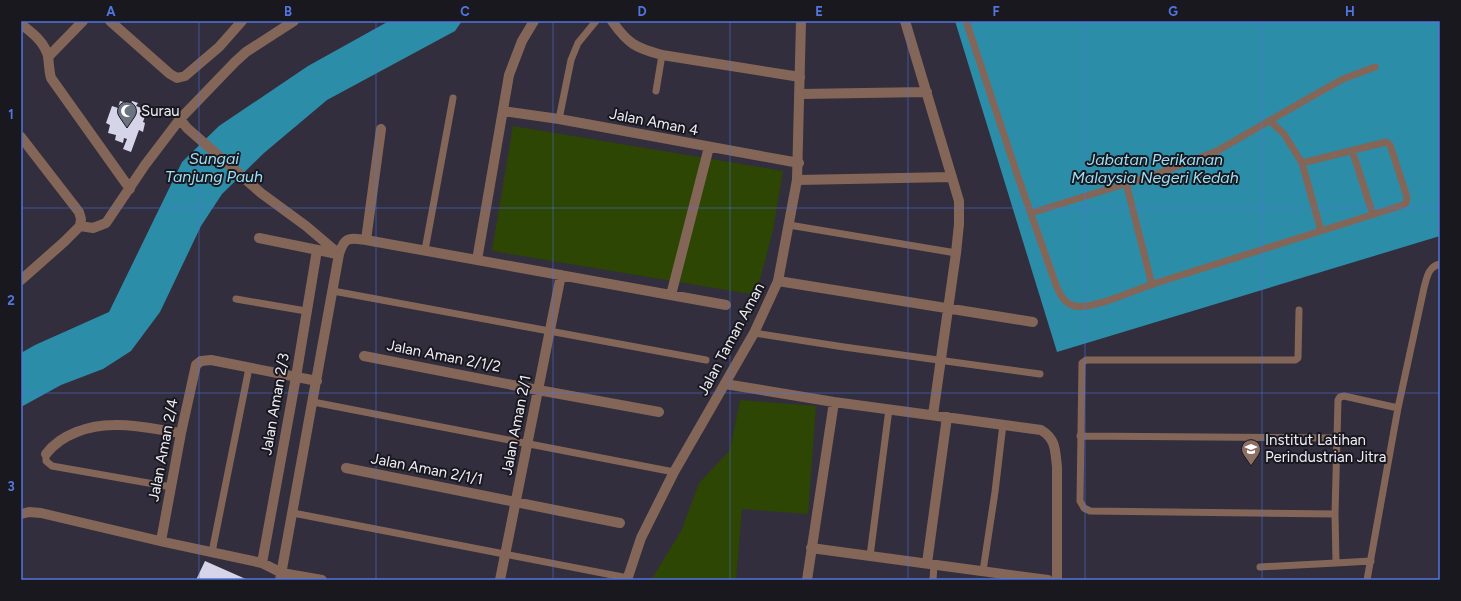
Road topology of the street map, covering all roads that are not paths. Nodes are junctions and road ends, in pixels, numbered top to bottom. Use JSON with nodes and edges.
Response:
{"nodes":[{"id":1,"x":83,"y":21,"type":"edge"},
{"id":2,"x":110,"y":21,"type":"edge"},
{"id":3,"x":242,"y":21,"type":"edge"},
{"id":4,"x":294,"y":21,"type":"edge"},
{"id":5,"x":534,"y":21,"type":"edge"},
{"id":6,"x":596,"y":21,"type":"edge"},
{"id":7,"x":612,"y":21,"type":"edge"},
{"id":8,"x":801,"y":21,"type":"edge"},
{"id":9,"x":905,"y":21,"type":"edge"},
{"id":10,"x":966,"y":21,"type":"edge"},
{"id":11,"x":21,"y":24,"type":"edge"},
{"id":12,"x":662,"y":55,"type":"junction"},
{"id":13,"x":48,"y":57,"type":"junction"},
{"id":14,"x":1375,"y":67,"type":"dead end"},
{"id":15,"x":800,"y":77,"type":"junction"},
{"id":16,"x":656,"y":91,"type":"dead end"},
{"id":17,"x":927,"y":92,"type":"junction"},
{"id":18,"x":800,"y":94,"type":"junction"},
{"id":19,"x":453,"y":98,"type":"dead end"},
{"id":20,"x":503,"y":111,"type":"junction"},
{"id":21,"x":180,"y":120,"type":"junction"},
{"id":22,"x":559,"y":120,"type":"junction"},
{"id":23,"x":1270,"y":121,"type":"junction"},
{"id":24,"x":381,"y":129,"type":"dead end"},
{"id":25,"x":21,"y":138,"type":"edge"},
{"id":26,"x":709,"y":147,"type":"junction"},
{"id":27,"x":1352,"y":150,"type":"junction"},
{"id":28,"x":799,"y":163,"type":"junction"},
{"id":29,"x":1302,"y":163,"type":"junction"},
{"id":30,"x":952,"y":177,"type":"junction"},
{"id":31,"x":797,"y":180,"type":"junction"},
{"id":32,"x":1126,"y":184,"type":"junction"},
{"id":33,"x":130,"y":189,"type":"junction"},
{"id":34,"x":1031,"y":213,"type":"junction"},
{"id":35,"x":1373,"y":215,"type":"junction"},
{"id":36,"x":789,"y":225,"type":"junction"},
{"id":37,"x":80,"y":226,"type":"junction"},
{"id":38,"x":1321,"y":231,"type":"junction"},
{"id":39,"x":259,"y":238,"type":"dead end"},
{"id":40,"x":366,"y":240,"type":"junction"},
{"id":41,"x":316,"y":250,"type":"junction"},
{"id":42,"x":425,"y":250,"type":"junction"},
{"id":43,"x":956,"y":253,"type":"junction"},
{"id":44,"x":339,"y":254,"type":"junction"},
{"id":45,"x":477,"y":260,"type":"junction"},
{"id":46,"x":1440,"y":264,"type":"edge"},
{"id":47,"x":561,"y":275,"type":"junction"},
{"id":48,"x":21,"y":280,"type":"edge"},
{"id":49,"x":778,"y":281,"type":"junction"},
{"id":50,"x":1152,"y":285,"type":"junction"},
{"id":51,"x":333,"y":290,"type":"junction"},
{"id":52,"x":671,"y":296,"type":"junction"},
{"id":53,"x":236,"y":299,"type":"dead end"},
{"id":54,"x":726,"y":305,"type":"dead end"},
{"id":55,"x":948,"y":308,"type":"junction"},
{"id":56,"x":1299,"y":310,"type":"dead end"},
{"id":57,"x":306,"y":311,"type":"junction"},
{"id":58,"x":1033,"y":322,"type":"dead end"},
{"id":59,"x":550,"y":331,"type":"junction"},
{"id":60,"x":754,"y":333,"type":"junction"},
{"id":61,"x":364,"y":356,"type":"dead end"},
{"id":62,"x":706,"y":360,"type":"dead end"},
{"id":63,"x":940,"y":361,"type":"junction"},
{"id":64,"x":249,"y":368,"type":"junction"},
{"id":65,"x":1040,"y":374,"type":"dead end"},
{"id":66,"x":296,"y":377,"type":"junction"},
{"id":67,"x":316,"y":381,"type":"junction"},
{"id":68,"x":726,"y":384,"type":"junction"},
{"id":69,"x":538,"y":390,"type":"junction"},
{"id":70,"x":313,"y":402,"type":"junction"},
{"id":71,"x":834,"y":402,"type":"junction"},
{"id":72,"x":1398,"y":408,"type":"junction"},
{"id":73,"x":889,"y":409,"type":"junction"},
{"id":74,"x":659,"y":412,"type":"dead end"},
{"id":75,"x":933,"y":415,"type":"junction"},
{"id":76,"x":948,"y":417,"type":"junction"},
{"id":77,"x":1003,"y":424,"type":"junction"},
{"id":78,"x":181,"y":433,"type":"junction"},
{"id":79,"x":1080,"y":436,"type":"junction"},
{"id":80,"x":1338,"y":438,"type":"junction"},
{"id":81,"x":528,"y":444,"type":"junction"},
{"id":82,"x":46,"y":454,"type":"joint"},
{"id":83,"x":346,"y":468,"type":"dead end"},
{"id":84,"x":674,"y":472,"type":"junction"},
{"id":85,"x":171,"y":487,"type":"junction"},
{"id":86,"x":516,"y":502,"type":"junction"},
{"id":87,"x":293,"y":513,"type":"junction"},
{"id":88,"x":21,"y":514,"type":"edge"},
{"id":89,"x":1335,"y":514,"type":"junction"},
{"id":90,"x":620,"y":523,"type":"dead end"},
{"id":91,"x":161,"y":541,"type":"junction"},
{"id":92,"x":811,"y":548,"type":"junction"},
{"id":93,"x":212,"y":552,"type":"junction"},
{"id":94,"x":506,"y":554,"type":"junction"},
{"id":95,"x":870,"y":556,"type":"junction"},
{"id":96,"x":1371,"y":561,"type":"junction"},
{"id":97,"x":262,"y":563,"type":"junction"},
{"id":98,"x":1336,"y":563,"type":"junction"},
{"id":99,"x":930,"y":564,"type":"junction"},
{"id":100,"x":1260,"y":567,"type":"dead end"},
{"id":101,"x":983,"y":571,"type":"junction"},
{"id":102,"x":281,"y":576,"type":"edge"},
{"id":103,"x":628,"y":579,"type":"edge"},
{"id":104,"x":322,"y":580,"type":"edge"},
{"id":105,"x":500,"y":580,"type":"edge"},
{"id":106,"x":807,"y":580,"type":"edge"},
{"id":107,"x":933,"y":580,"type":"edge"},
{"id":108,"x":1048,"y":580,"type":"edge"},
{"id":109,"x":1057,"y":580,"type":"edge"},
{"id":110,"x":1367,"y":580,"type":"edge"}],
"edges":[{"from":1,"to":13,"type":"street"},
{"from":2,"to":3,"type":"street"},
{"from":4,"to":21,"type":"street"},
{"from":5,"to":20,"type":"street"},
{"from":6,"to":22,"type":"lane"},
{"from":7,"to":12,"type":"street"},
{"from":8,"to":15,"type":"street","name":"Jalan Taman Aman"},
{"from":9,"to":17,"type":"street"},
{"from":10,"to":34,"type":"lane"},
{"from":11,"to":13,"type":"street"},
{"from":12,"to":15,"type":"street"},
{"from":12,"to":16,"type":"lane"},
{"from":13,"to":33,"type":"street"},
{"from":14,"to":23,"type":"lane"},
{"from":15,"to":18,"type":"street","name":"Jalan Taman Aman"},
{"from":17,"to":18,"type":"street"},
{"from":17,"to":30,"type":"street"},
{"from":18,"to":28,"type":"street","name":"Jalan Taman Aman"},
{"from":19,"to":42,"type":"lane"},
{"from":20,"to":22,"type":"street","name":"Jalan Aman 4"},
{"from":20,"to":45,"type":"street"},
{"from":21,"to":33,"type":"street"},
{"from":21,"to":44,"type":"street"},
{"from":22,"to":26,"type":"street","name":"Jalan Aman 4"},
{"from":23,"to":29,"type":"lane"},
{"from":23,"to":32,"type":"lane"},
{"from":24,"to":40,"type":"street"},
{"from":25,"to":37,"type":"street"},
{"from":26,"to":28,"type":"street","name":"Jalan Aman 4"},
{"from":26,"to":52,"type":"street"},
{"from":27,"to":29,"type":"lane"},
{"from":27,"to":35,"type":"lane"},
{"from":27,"to":35,"type":"lane"},
{"from":28,"to":31,"type":"street","name":"Jalan Taman Aman"},
{"from":29,"to":38,"type":"lane"},
{"from":30,"to":31,"type":"street"},
{"from":30,"to":43,"type":"street"},
{"from":31,"to":36,"type":"street","name":"Jalan Taman Aman"},
{"from":32,"to":34,"type":"lane"},
{"from":32,"to":50,"type":"lane"},
{"from":33,"to":37,"type":"street"},
{"from":34,"to":50,"type":"lane"},
{"from":35,"to":38,"type":"lane"},
{"from":36,"to":43,"type":"lane"},
{"from":36,"to":49,"type":"street","name":"Jalan Taman Aman"},
{"from":37,"to":48,"type":"street"},
{"from":38,"to":50,"type":"lane"},
{"from":39,"to":41,"type":"street"},
{"from":40,"to":42,"type":"street"},
{"from":40,"to":44,"type":"street"},
{"from":41,"to":44,"type":"street"},
{"from":41,"to":57,"type":"street","name":"Jalan Aman 2/3"},
{"from":42,"to":45,"type":"street"},
{"from":43,"to":55,"type":"street"},
{"from":44,"to":51,"type":"street"},
{"from":45,"to":47,"type":"street"},
{"from":46,"to":72,"type":"lane"},
{"from":47,"to":52,"type":"street"},
{"from":47,"to":59,"type":"street","name":"Jalan Aman 2/1"},
{"from":49,"to":55,"type":"street"},
{"from":49,"to":60,"type":"street","name":"Jalan Taman Aman"},
{"from":51,"to":59,"type":"lane"},
{"from":51,"to":67,"type":"street"},
{"from":52,"to":54,"type":"street"},
{"from":53,"to":57,"type":"lane"},
{"from":55,"to":58,"type":"street"},
{"from":55,"to":63,"type":"street"},
{"from":56,"to":79,"type":"lane"},
{"from":57,"to":66,"type":"street","name":"Jalan Aman 2/3"},
{"from":59,"to":62,"type":"lane"},
{"from":59,"to":69,"type":"street","name":"Jalan Aman 2/1"},
{"from":60,"to":63,"type":"lane"},
{"from":60,"to":68,"type":"street","name":"Jalan Taman Aman"},
{"from":61,"to":69,"type":"street","name":"Jalan Aman 2/1/2"},
{"from":63,"to":65,"type":"lane"},
{"from":63,"to":75,"type":"street"},
{"from":64,"to":66,"type":"street"},
{"from":64,"to":78,"type":"street","name":"Jalan Aman 2/4"},
{"from":64,"to":93,"type":"lane"},
{"from":66,"to":67,"type":"street"},
{"from":66,"to":97,"type":"street","name":"Jalan Aman 2/3"},
{"from":67,"to":70,"type":"street"},
{"from":68,"to":71,"type":"street"},
{"from":68,"to":84,"type":"street","name":"Jalan Taman Aman"},
{"from":69,"to":74,"type":"street","name":"Jalan Aman 2/1/2"},
{"from":69,"to":81,"type":"street","name":"Jalan Aman 2/1"},
{"from":70,"to":81,"type":"lane"},
{"from":70,"to":87,"type":"street"},
{"from":71,"to":73,"type":"street"},
{"from":71,"to":92,"type":"street"},
{"from":72,"to":80,"type":"lane"},
{"from":72,"to":96,"type":"lane"},
{"from":73,"to":75,"type":"street"},
{"from":73,"to":95,"type":"lane"},
{"from":75,"to":76,"type":"street"},
{"from":76,"to":77,"type":"street"},
{"from":76,"to":99,"type":"street"},
{"from":77,"to":101,"type":"lane"},
{"from":77,"to":109,"type":"street"},
{"from":78,"to":82,"type":"street"},
{"from":78,"to":85,"type":"street","name":"Jalan Aman 2/4"},
{"from":79,"to":80,"type":"lane"},
{"from":79,"to":89,"type":"lane"},
{"from":80,"to":89,"type":"lane"},
{"from":81,"to":84,"type":"lane"},
{"from":81,"to":86,"type":"street","name":"Jalan Aman 2/1"},
{"from":82,"to":85,"type":"lane"},
{"from":83,"to":86,"type":"street","name":"Jalan Aman 2/1/1"},
{"from":84,"to":103,"type":"street","name":"Jalan Taman Aman"},
{"from":85,"to":91,"type":"street","name":"Jalan Aman 2/4"},
{"from":86,"to":90,"type":"street","name":"Jalan Aman 2/1/1"},
{"from":86,"to":94,"type":"street","name":"Jalan Aman 2/1"},
{"from":87,"to":94,"type":"lane"},
{"from":87,"to":102,"type":"street"},
{"from":88,"to":91,"type":"street"},
{"from":89,"to":98,"type":"lane"},
{"from":91,"to":93,"type":"street"},
{"from":92,"to":95,"type":"street"},
{"from":92,"to":106,"type":"street"},
{"from":93,"to":97,"type":"street"},
{"from":94,"to":103,"type":"lane"},
{"from":94,"to":105,"type":"street","name":"Jalan Aman 2/1"},
{"from":95,"to":99,"type":"street"},
{"from":96,"to":98,"type":"lane"},
{"from":96,"to":110,"type":"lane"},
{"from":97,"to":102,"type":"street"},
{"from":98,"to":100,"type":"lane"},
{"from":99,"to":101,"type":"street"},
{"from":99,"to":107,"type":"lane"},
{"from":101,"to":108,"type":"street"},
{"from":102,"to":104,"type":"street"}]}
